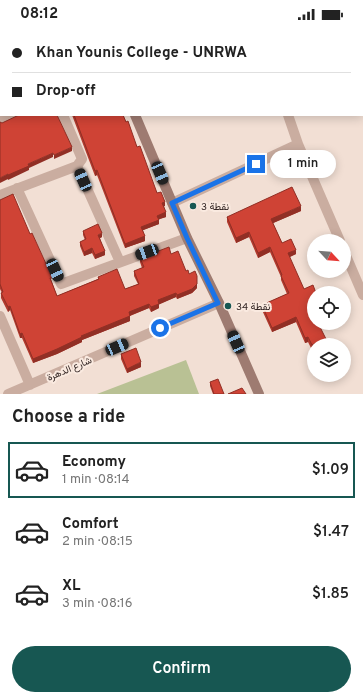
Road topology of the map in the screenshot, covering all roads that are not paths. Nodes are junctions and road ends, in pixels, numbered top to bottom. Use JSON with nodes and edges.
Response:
{"nodes":[{"id":1,"x":12,"y":116,"type":"edge"},
{"id":2,"x":63,"y":116,"type":"edge"},
{"id":3,"x":135,"y":116,"type":"edge"},
{"id":4,"x":288,"y":116,"type":"edge"},
{"id":5,"x":0,"y":121,"type":"edge"},
{"id":6,"x":298,"y":144,"type":"junction"},
{"id":7,"x":76,"y":166,"type":"junction"},
{"id":8,"x":17,"y":188,"type":"junction"},
{"id":9,"x":0,"y":195,"type":"edge"},
{"id":10,"x":172,"y":203,"type":"junction"},
{"id":11,"x":337,"y":234,"type":"edge"},
{"id":12,"x":187,"y":238,"type":"junction"},
{"id":13,"x":120,"y":262,"type":"junction"},
{"id":14,"x":351,"y":267,"type":"edge"},
{"id":15,"x":363,"y":295,"type":"edge"},
{"id":16,"x":218,"y":303,"type":"junction"},
{"id":17,"x":0,"y":316,"type":"edge"},
{"id":18,"x":30,"y":385,"type":"junction"},
{"id":19,"x":8,"y":394,"type":"edge"},
{"id":20,"x":259,"y":394,"type":"edge"}],
"edges":[{"from":1,"to":5,"type":"street"},
{"from":2,"to":7,"type":"street"},
{"from":3,"to":10,"type":"street"},
{"from":4,"to":6,"type":"street"},
{"from":6,"to":10,"type":"street"},
{"from":6,"to":11,"type":"street"},
{"from":7,"to":8,"type":"street"},
{"from":7,"to":13,"type":"street"},
{"from":8,"to":9,"type":"street"},
{"from":8,"to":13,"type":"street"},
{"from":10,"to":12,"type":"street"},
{"from":12,"to":13,"type":"street"},
{"from":12,"to":16,"type":"street"},
{"from":14,"to":15,"type":"street"},
{"from":16,"to":18,"type":"street","name":"شارع الدهرة"},
{"from":16,"to":20,"type":"street"},
{"from":17,"to":18,"type":"street"},
{"from":18,"to":19,"type":"street","name":"شارع الدهرة"}]}
